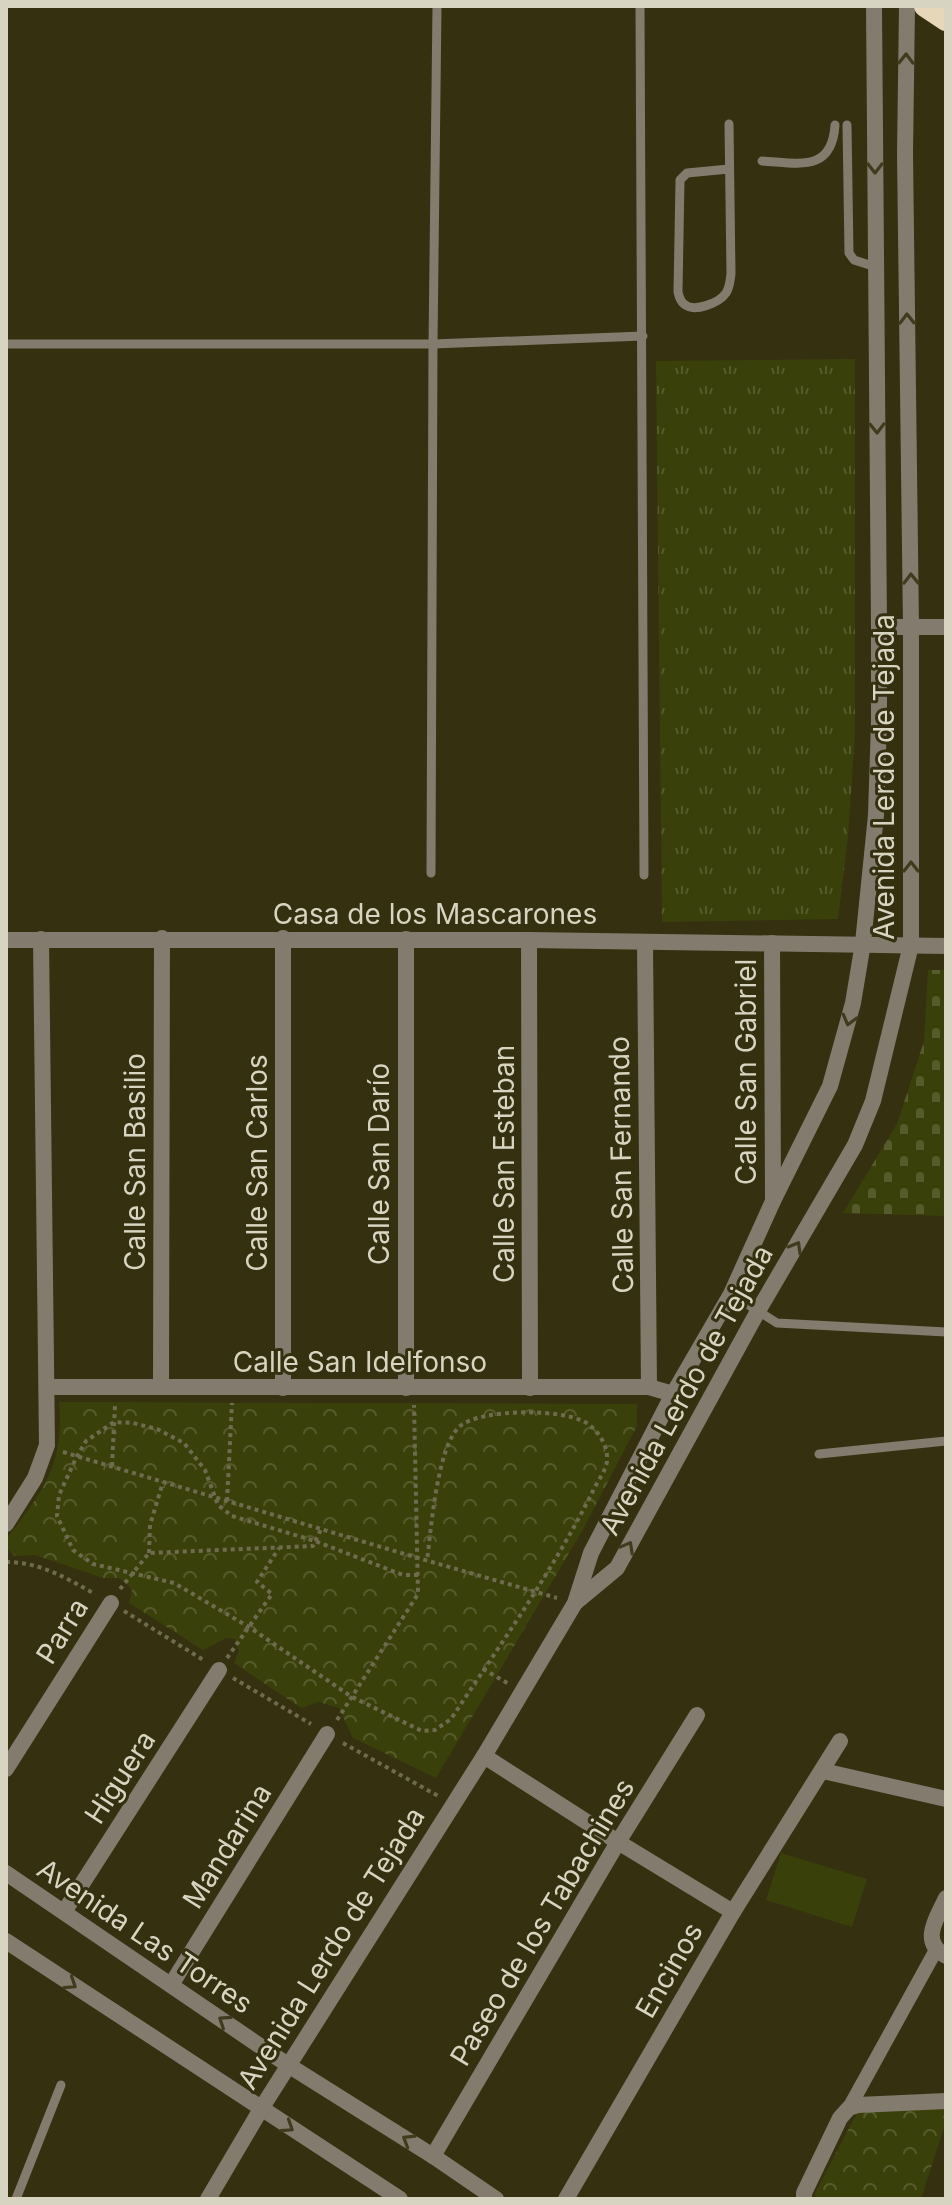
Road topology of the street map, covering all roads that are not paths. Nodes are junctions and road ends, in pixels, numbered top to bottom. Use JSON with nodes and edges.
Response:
{"nodes":[{"id":1,"x":437,"y":6,"type":"edge"},
{"id":2,"x":640,"y":6,"type":"edge"},
{"id":3,"x":874,"y":6,"type":"edge"},
{"id":4,"x":907,"y":6,"type":"edge"},
{"id":5,"x":925,"y":6,"type":"edge"},
{"id":6,"x":946,"y":20,"type":"edge"},
{"id":7,"x":729,"y":124,"type":"dead end"},
{"id":8,"x":835,"y":125,"type":"dead end"},
{"id":9,"x":847,"y":125,"type":"dead end"},
{"id":10,"x":762,"y":161,"type":"dead end"},
{"id":11,"x":729,"y":169,"type":"junction"},
{"id":12,"x":876,"y":267,"type":"junction"},
{"id":13,"x":643,"y":336,"type":"junction"},
{"id":14,"x":6,"y":344,"type":"edge"},
{"id":15,"x":433,"y":344,"type":"junction"},
{"id":16,"x":879,"y":627,"type":"junction"},
{"id":17,"x":911,"y":627,"type":"junction"},
{"id":18,"x":946,"y":627,"type":"edge"},
{"id":19,"x":431,"y":873,"type":"dead end"},
{"id":20,"x":644,"y":875,"type":"dead end"},
{"id":21,"x":162,"y":938,"type":"junction"},
{"id":22,"x":283,"y":938,"type":"junction"},
{"id":23,"x":41,"y":939,"type":"junction"},
{"id":24,"x":406,"y":939,"type":"junction"},
{"id":25,"x":6,"y":940,"type":"edge"},
{"id":26,"x":529,"y":940,"type":"junction"},
{"id":27,"x":645,"y":942,"type":"junction"},
{"id":28,"x":772,"y":943,"type":"junction"},
{"id":29,"x":863,"y":943,"type":"junction"},
{"id":30,"x":911,"y":945,"type":"junction"},
{"id":31,"x":946,"y":946,"type":"edge"},
{"id":32,"x":773,"y":1201,"type":"junction"},
{"id":33,"x":731,"y":1294,"type":"junction"},
{"id":34,"x":758,"y":1311,"type":"junction"},
{"id":35,"x":946,"y":1332,"type":"edge"},
{"id":36,"x":47,"y":1387,"type":"junction"},
{"id":37,"x":161,"y":1387,"type":"junction"},
{"id":38,"x":649,"y":1387,"type":"junction"},
{"id":39,"x":283,"y":1388,"type":"junction"},
{"id":40,"x":406,"y":1388,"type":"junction"},
{"id":41,"x":530,"y":1388,"type":"junction"},
{"id":42,"x":673,"y":1394,"type":"junction"},
{"id":43,"x":946,"y":1441,"type":"edge"},
{"id":44,"x":819,"y":1454,"type":"dead end"},
{"id":45,"x":6,"y":1524,"type":"edge"},
{"id":46,"x":111,"y":1603,"type":"road end"},
{"id":47,"x":575,"y":1603,"type":"junction"},
{"id":48,"x":219,"y":1670,"type":"road end"},
{"id":49,"x":697,"y":1715,"type":"dead end"},
{"id":50,"x":327,"y":1734,"type":"road end"},
{"id":51,"x":840,"y":1741,"type":"dead end"},
{"id":52,"x":484,"y":1756,"type":"junction"},
{"id":53,"x":6,"y":1769,"type":"edge"},
{"id":54,"x":823,"y":1771,"type":"junction"},
{"id":55,"x":946,"y":1799,"type":"edge"},
{"id":56,"x":618,"y":1842,"type":"junction"},
{"id":57,"x":6,"y":1873,"type":"edge"},
{"id":58,"x":946,"y":1898,"type":"edge"},
{"id":59,"x":64,"y":1912,"type":"junction"},
{"id":60,"x":733,"y":1912,"type":"junction"},
{"id":61,"x":6,"y":1941,"type":"edge"},
{"id":62,"x":941,"y":1953,"type":"edge"},
{"id":63,"x":171,"y":1985,"type":"junction"},
{"id":64,"x":288,"y":2065,"type":"junction"},
{"id":65,"x":61,"y":2085,"type":"dead end"},
{"id":66,"x":946,"y":2101,"type":"edge"},
{"id":67,"x":261,"y":2109,"type":"junction"},
{"id":68,"x":844,"y":2113,"type":"junction"},
{"id":69,"x":433,"y":2156,"type":"junction"},
{"id":70,"x":804,"y":2197,"type":"edge"},
{"id":71,"x":16,"y":2199,"type":"edge"},
{"id":72,"x":208,"y":2199,"type":"edge"},
{"id":73,"x":400,"y":2199,"type":"edge"},
{"id":74,"x":496,"y":2199,"type":"edge"},
{"id":75,"x":566,"y":2199,"type":"edge"}],
"edges":[{"from":1,"to":15,"type":"lane"},
{"from":2,"to":13,"type":"lane"},
{"from":3,"to":12,"type":"street","name":"Avenida Lerdo de Tejada","one_way":true},
{"from":17,"to":4,"type":"street","name":"Avenida Lerdo de Tejada","one_way":true},
{"from":5,"to":6,"type":"highway"},
{"from":7,"to":11,"type":"lane"},
{"from":8,"to":10,"type":"lane"},
{"from":9,"to":12,"type":"lane"},
{"from":11,"to":11,"type":"lane"},
{"from":12,"to":16,"type":"street","name":"Avenida Lerdo de Tejada","one_way":true},
{"from":13,"to":15,"type":"lane"},
{"from":13,"to":20,"type":"lane"},
{"from":14,"to":15,"type":"lane"},
{"from":15,"to":19,"type":"lane"},
{"from":16,"to":17,"type":"street"},
{"from":16,"to":29,"type":"street","name":"Avenida Lerdo de Tejada"},
{"from":17,"to":18,"type":"street"},
{"from":30,"to":17,"type":"street","name":"Avenida Lerdo de Tejada","one_way":true},
{"from":21,"to":22,"type":"street","name":"Casa de los Mascarones"},
{"from":21,"to":23,"type":"street","name":"Casa de los Mascarones"},
{"from":21,"to":37,"type":"street","name":"Calle San Basilio"},
{"from":22,"to":24,"type":"street","name":"Casa de los Mascarones"},
{"from":22,"to":39,"type":"street","name":"Calle San Carlos"},
{"from":23,"to":25,"type":"street","name":"Casa de los Mascarones"},
{"from":23,"to":36,"type":"street"},
{"from":24,"to":26,"type":"street","name":"Casa de los Mascarones"},
{"from":24,"to":40,"type":"street","name":"Calle San Darío"},
{"from":26,"to":27,"type":"street","name":"Casa de los Mascarones"},
{"from":26,"to":41,"type":"street","name":"Calle San Esteban"},
{"from":27,"to":28,"type":"street","name":"Casa de los Mascarones"},
{"from":27,"to":38,"type":"street","name":"Calle San Fernando"},
{"from":28,"to":29,"type":"street","name":"Casa de los Mascarones"},
{"from":28,"to":32,"type":"street","name":"Calle San Gabriel"},
{"from":29,"to":30,"type":"street","name":"Casa de los Mascarones"},
{"from":29,"to":32,"type":"street","name":"Avenida Lerdo de Tejada","one_way":true},
{"from":30,"to":31,"type":"street","name":"Casa de los Mascarones"},
{"from":34,"to":30,"type":"street","name":"Avenida Lerdo de Tejada","one_way":true},
{"from":32,"to":33,"type":"street","name":"Avenida Lerdo de Tejada"},
{"from":33,"to":34,"type":"lane"},
{"from":33,"to":42,"type":"street","name":"Avenida Lerdo de Tejada"},
{"from":34,"to":35,"type":"lane"},
{"from":47,"to":34,"type":"street","name":"Avenida Lerdo de Tejada","one_way":true},
{"from":36,"to":37,"type":"street","name":"Calle San Idelfonso"},
{"from":36,"to":45,"type":"street"},
{"from":37,"to":39,"type":"street","name":"Calle San Idelfonso"},
{"from":38,"to":41,"type":"street","name":"Calle San Idelfonso"},
{"from":38,"to":42,"type":"street","name":"Calle San Idelfonso"},
{"from":39,"to":40,"type":"street","name":"Calle San Idelfonso"},
{"from":40,"to":41,"type":"street","name":"Calle San Idelfonso"},
{"from":42,"to":47,"type":"street","name":"Avenida Lerdo de Tejada"},
{"from":43,"to":44,"type":"lane"},
{"from":46,"to":53,"type":"street","name":"Parra"},
{"from":47,"to":52,"type":"street","name":"Avenida Lerdo de Tejada"},
{"from":48,"to":59,"type":"street","name":"Higuera"},
{"from":49,"to":56,"type":"street","name":"Paseo de los Tabachines"},
{"from":50,"to":63,"type":"street","name":"Mandarina"},
{"from":51,"to":54,"type":"street","name":"Encinos"},
{"from":52,"to":56,"type":"street"},
{"from":52,"to":64,"type":"street","name":"Avenida Lerdo de Tejada"},
{"from":54,"to":55,"type":"street"},
{"from":54,"to":60,"type":"street","name":"Encinos"},
{"from":56,"to":60,"type":"street"},
{"from":56,"to":69,"type":"street","name":"Paseo de los Tabachines"},
{"from":57,"to":59,"type":"street","name":"Avenida Las Torres"},
{"from":58,"to":62,"type":"street"},
{"from":59,"to":63,"type":"street","name":"Avenida Las Torres"},
{"from":60,"to":75,"type":"street","name":"Encinos"},
{"from":61,"to":67,"type":"street","one_way":true},
{"from":62,"to":68,"type":"street"},
{"from":64,"to":63,"type":"street","name":"Avenida Las Torres","one_way":true},
{"from":64,"to":67,"type":"street","name":"Avenida Lerdo de Tejada"},
{"from":69,"to":64,"type":"street","name":"Avenida Las Torres","one_way":true},
{"from":65,"to":71,"type":"lane"},
{"from":66,"to":68,"type":"street"},
{"from":67,"to":72,"type":"street","name":"Avenida Lerdo de Tejada"},
{"from":67,"to":73,"type":"street","one_way":true},
{"from":68,"to":70,"type":"street"},
{"from":69,"to":74,"type":"street","name":"Avenida Las Torres"}]}
